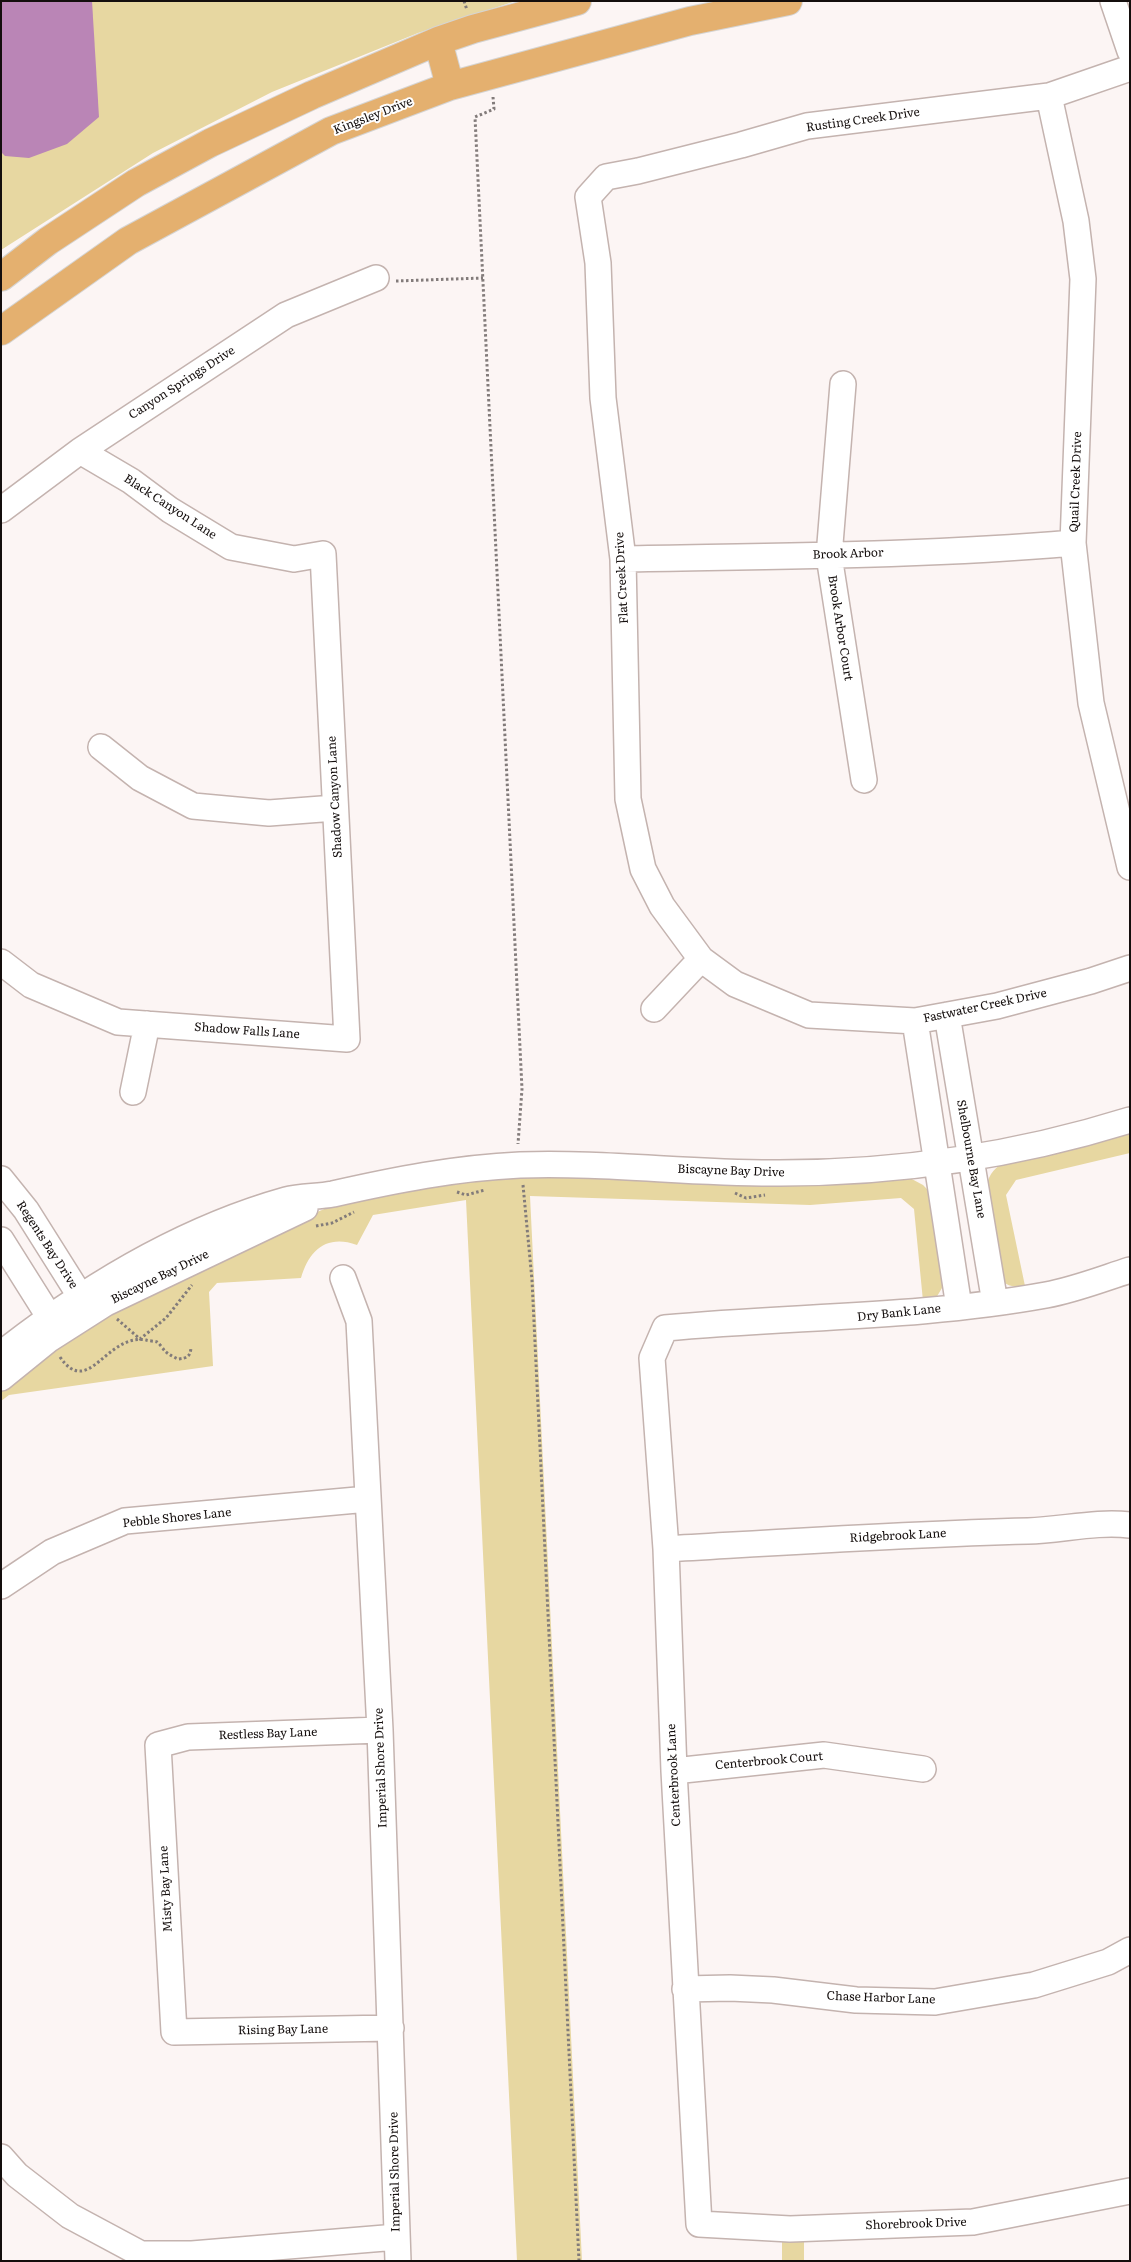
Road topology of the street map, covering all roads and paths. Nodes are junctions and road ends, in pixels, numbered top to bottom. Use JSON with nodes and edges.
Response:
{"nodes":[{"id":1,"x":464,"y":1,"type":"edge"},
{"id":2,"x":577,"y":1,"type":"edge"},
{"id":3,"x":788,"y":1,"type":"edge"},
{"id":4,"x":1113,"y":1,"type":"edge"},
{"id":5,"x":473,"y":29,"type":"junction"},
{"id":6,"x":438,"y":41,"type":"junction"},
{"id":7,"x":1130,"y":51,"type":"edge"},
{"id":8,"x":1130,"y":68,"type":"edge"},
{"id":9,"x":485,"y":76,"type":"junction"},
{"id":10,"x":450,"y":86,"type":"junction"},
{"id":11,"x":1049,"y":96,"type":"junction"},
{"id":12,"x":599,"y":183,"type":"joint"},
{"id":13,"x":1,"y":277,"type":"edge"},
{"id":14,"x":376,"y":278,"type":"joint"},
{"id":15,"x":483,"y":278,"type":"junction"},
{"id":16,"x":1,"y":331,"type":"edge"},
{"id":17,"x":843,"y":384,"type":"dead end"},
{"id":18,"x":80,"y":451,"type":"junction"},
{"id":19,"x":1,"y":510,"type":"edge"},
{"id":20,"x":1073,"y":542,"type":"junction"},
{"id":21,"x":323,"y":554,"type":"joint"},
{"id":22,"x":829,"y":556,"type":"junction"},
{"id":23,"x":623,"y":559,"type":"junction"},
{"id":24,"x":101,"y":747,"type":"dead end"},
{"id":25,"x":864,"y":780,"type":"dead end"},
{"id":26,"x":335,"y":808,"type":"junction"},
{"id":27,"x":1130,"y":867,"type":"edge"},
{"id":28,"x":701,"y":960,"type":"junction"},
{"id":29,"x":1,"y":962,"type":"edge"},
{"id":30,"x":1130,"y":968,"type":"edge"},
{"id":31,"x":654,"y":1009,"type":"dead end"},
{"id":32,"x":946,"y":1015,"type":"junction"},
{"id":33,"x":915,"y":1021,"type":"junction"},
{"id":34,"x":147,"y":1024,"type":"junction"},
{"id":35,"x":347,"y":1039,"type":"joint"},
{"id":36,"x":133,"y":1092,"type":"dead end"},
{"id":37,"x":1130,"y":1120,"type":"edge"},
{"id":38,"x":970,"y":1157,"type":"junction"},
{"id":39,"x":936,"y":1162,"type":"junction"},
{"id":40,"x":1,"y":1178,"type":"edge"},
{"id":41,"x":520,"y":1179,"type":"junction"},
{"id":42,"x":490,"y":1189,"type":"dead end"},
{"id":43,"x":452,"y":1191,"type":"dead end"},
{"id":44,"x":731,"y":1192,"type":"dead end"},
{"id":45,"x":773,"y":1194,"type":"dead end"},
{"id":46,"x":358,"y":1211,"type":"dead end"},
{"id":47,"x":311,"y":1227,"type":"dead end"},
{"id":48,"x":1,"y":1240,"type":"edge"},
{"id":49,"x":1130,"y":1270,"type":"edge"},
{"id":50,"x":342,"y":1278,"type":"dead end"},
{"id":51,"x":196,"y":1282,"type":"dead end"},
{"id":52,"x":995,"y":1303,"type":"junction"},
{"id":53,"x":86,"y":1304,"type":"junction"},
{"id":54,"x":959,"y":1307,"type":"junction"},
{"id":55,"x":665,"y":1328,"type":"joint"},
{"id":56,"x":52,"y":1330,"type":"junction"},
{"id":57,"x":140,"y":1339,"type":"junction"},
{"id":58,"x":191,"y":1348,"type":"dead end"},
{"id":59,"x":1,"y":1354,"type":"edge"},
{"id":60,"x":1,"y":1378,"type":"edge"},
{"id":61,"x":368,"y":1499,"type":"junction"},
{"id":62,"x":1130,"y":1525,"type":"edge"},
{"id":63,"x":666,"y":1549,"type":"junction"},
{"id":64,"x":1,"y":1586,"type":"edge"},
{"id":65,"x":380,"y":1730,"type":"junction"},
{"id":66,"x":158,"y":1746,"type":"joint"},
{"id":67,"x":923,"y":1769,"type":"dead end"},
{"id":68,"x":674,"y":1771,"type":"junction"},
{"id":69,"x":1130,"y":1950,"type":"edge"},
{"id":70,"x":685,"y":1989,"type":"junction"},
{"id":71,"x":391,"y":2028,"type":"junction"},
{"id":72,"x":174,"y":2032,"type":"joint"},
{"id":73,"x":1,"y":2158,"type":"edge"},
{"id":74,"x":1130,"y":2191,"type":"edge"},
{"id":75,"x":699,"y":2224,"type":"joint"},
{"id":76,"x":397,"y":2249,"type":"edge"},
{"id":77,"x":191,"y":2257,"type":"edge"},
{"id":78,"x":579,"y":2261,"type":"edge"}],
"edges":[{"from":1,"to":5,"type":"path"},
{"from":2,"to":5,"type":"main road"},
{"from":3,"to":9,"type":"main road","name":"Kingsley Drive"},
{"from":4,"to":7,"type":"street"},
{"from":5,"to":6,"type":"main road"},
{"from":6,"to":10,"type":"main road"},
{"from":6,"to":13,"type":"main road"},
{"from":8,"to":11,"type":"street","name":"Rusting Creek Drive"},
{"from":9,"to":10,"type":"main road","name":"Kingsley Drive"},
{"from":9,"to":15,"type":"path"},
{"from":10,"to":16,"type":"main road","name":"Kingsley Drive"},
{"from":11,"to":12,"type":"street","name":"Rusting Creek Drive"},
{"from":11,"to":20,"type":"street","name":"Quail Creek Drive"},
{"from":12,"to":23,"type":"street","name":"Flat Creek Drive"},
{"from":14,"to":15,"type":"path"},
{"from":14,"to":18,"type":"street","name":"Canyon Springs Drive"},
{"from":15,"to":41,"type":"path"},
{"from":17,"to":22,"type":"street","name":"Brook Arbor Court"},
{"from":18,"to":19,"type":"street","name":"Canyon Springs Drive"},
{"from":18,"to":21,"type":"street","name":"Black Canyon Lane"},
{"from":20,"to":22,"type":"street","name":"Brook Arbor"},
{"from":20,"to":27,"type":"street","name":"Quail Creek Drive"},
{"from":21,"to":26,"type":"street","name":"Shadow Canyon Lane"},
{"from":22,"to":23,"type":"street","name":"Brook Arbor"},
{"from":22,"to":25,"type":"street","name":"Brook Arbor Court"},
{"from":23,"to":28,"type":"street","name":"Flat Creek Drive"},
{"from":24,"to":26,"type":"street"},
{"from":26,"to":35,"type":"street","name":"Shadow Canyon Lane"},
{"from":28,"to":31,"type":"street"},
{"from":28,"to":33,"type":"street","name":"Fastwater Creek Drive"},
{"from":29,"to":34,"type":"street","name":"Shadow Falls Lane"},
{"from":30,"to":32,"type":"street","name":"Fastwater Creek Drive"},
{"from":32,"to":33,"type":"street","name":"Fastwater Creek Drive"},
{"from":32,"to":38,"type":"street","name":"Shelbourne Bay Lane"},
{"from":33,"to":39,"type":"street"},
{"from":34,"to":35,"type":"street","name":"Shadow Falls Lane"},
{"from":34,"to":36,"type":"street"},
{"from":37,"to":38,"type":"street","name":"Biscayne Bay Drive"},
{"from":38,"to":39,"type":"street","name":"Biscayne Bay Drive"},
{"from":38,"to":52,"type":"street","name":"Shelbourne Bay Lane"},
{"from":39,"to":41,"type":"street","name":"Biscayne Bay Drive"},
{"from":39,"to":54,"type":"street"},
{"from":40,"to":53,"type":"street","name":"Regents Bay Drive"},
{"from":41,"to":53,"type":"street","name":"Biscayne Bay Drive"},
{"from":41,"to":78,"type":"path"},
{"from":42,"to":43,"type":"path"},
{"from":44,"to":45,"type":"path"},
{"from":46,"to":47,"type":"path"},
{"from":48,"to":56,"type":"street"},
{"from":49,"to":52,"type":"street","name":"Dry Bank Lane"},
{"from":50,"to":61,"type":"street","name":"Imperial Shore Drive"},
{"from":51,"to":57,"type":"path"},
{"from":52,"to":54,"type":"street","name":"Dry Bank Lane"},
{"from":53,"to":56,"type":"street","name":"Biscayne Bay Drive"},
{"from":54,"to":55,"type":"street","name":"Dry Bank Lane"},
{"from":55,"to":63,"type":"street","name":"Centerbrook Lane"},
{"from":56,"to":57,"type":"path"},
{"from":56,"to":59,"type":"street","name":"Biscayne Bay Drive"},
{"from":56,"to":60,"type":"street","name":"Biscayne Bay Drive"},
{"from":57,"to":58,"type":"path"},
{"from":61,"to":64,"type":"street","name":"Pebble Shores Lane"},
{"from":61,"to":65,"type":"street","name":"Imperial Shore Drive"},
{"from":62,"to":63,"type":"street","name":"Ridgebrook Lane"},
{"from":63,"to":68,"type":"street","name":"Centerbrook Lane"},
{"from":65,"to":66,"type":"street","name":"Restless Bay Lane"},
{"from":65,"to":71,"type":"street","name":"Imperial Shore Drive"},
{"from":66,"to":72,"type":"street","name":"Misty Bay Lane"},
{"from":67,"to":68,"type":"street","name":"Centerbrook Court"},
{"from":68,"to":70,"type":"street","name":"Centerbrook Lane"},
{"from":69,"to":70,"type":"street","name":"Chase Harbor Lane"},
{"from":70,"to":75,"type":"street","name":"Centerbrook Lane"},
{"from":71,"to":72,"type":"street","name":"Rising Bay Lane"},
{"from":71,"to":76,"type":"street","name":"Imperial Shore Drive"},
{"from":73,"to":77,"type":"street"},
{"from":74,"to":75,"type":"street","name":"Shorebrook Drive"},
{"from":76,"to":77,"type":"street"}]}
